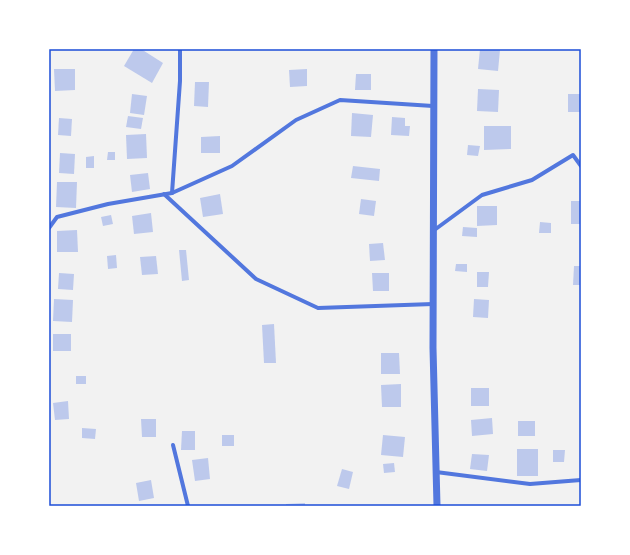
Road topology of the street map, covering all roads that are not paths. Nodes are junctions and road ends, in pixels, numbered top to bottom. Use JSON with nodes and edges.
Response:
{"nodes":[{"id":1,"x":180,"y":49,"type":"edge"},
{"id":2,"x":434,"y":49,"type":"edge"},
{"id":3,"x":434,"y":106,"type":"junction"},
{"id":4,"x":581,"y":166,"type":"edge"},
{"id":5,"x":172,"y":193,"type":"junction"},
{"id":6,"x":164,"y":194,"type":"junction"},
{"id":7,"x":49,"y":228,"type":"edge"},
{"id":8,"x":432,"y":232,"type":"junction"},
{"id":9,"x":433,"y":304,"type":"junction"},
{"id":10,"x":173,"y":445,"type":"dead end"},
{"id":11,"x":436,"y":472,"type":"junction"},
{"id":12,"x":581,"y":480,"type":"edge"},
{"id":13,"x":188,"y":506,"type":"edge"},
{"id":14,"x":437,"y":506,"type":"edge"}],
"edges":[{"from":1,"to":5,"type":"street"},
{"from":2,"to":3,"type":"street"},
{"from":3,"to":5,"type":"street"},
{"from":3,"to":8,"type":"street"},
{"from":4,"to":8,"type":"street"},
{"from":5,"to":6,"type":"street"},
{"from":6,"to":7,"type":"street"},
{"from":6,"to":9,"type":"street"},
{"from":8,"to":9,"type":"street"},
{"from":9,"to":11,"type":"street"},
{"from":10,"to":13,"type":"street"},
{"from":11,"to":12,"type":"street"},
{"from":11,"to":14,"type":"street"}]}
